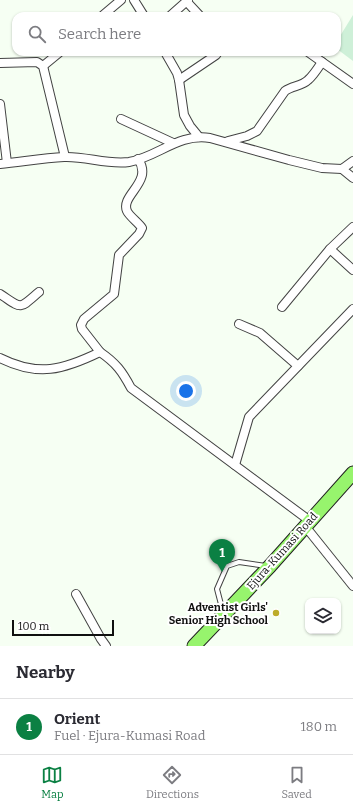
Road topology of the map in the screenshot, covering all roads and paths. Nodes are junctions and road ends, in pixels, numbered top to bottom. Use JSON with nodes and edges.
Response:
{"nodes":[{"id":1,"x":121,"y":0,"type":"edge"},
{"id":2,"x":134,"y":0,"type":"edge"},
{"id":3,"x":187,"y":1,"type":"edge"},
{"id":4,"x":107,"y":12,"type":"edge"},
{"id":5,"x":142,"y":12,"type":"edge"},
{"id":6,"x":175,"y":12,"type":"edge"},
{"id":7,"x":197,"y":12,"type":"edge"},
{"id":8,"x":55,"y":56,"type":"edge"},
{"id":9,"x":167,"y":56,"type":"edge"},
{"id":10,"x":215,"y":56,"type":"edge"},
{"id":11,"x":314,"y":56,"type":"edge"},
{"id":12,"x":322,"y":62,"type":"junction"},
{"id":13,"x":0,"y":63,"type":"edge"},
{"id":14,"x":43,"y":66,"type":"junction"},
{"id":15,"x":179,"y":80,"type":"junction"},
{"id":16,"x":353,"y":84,"type":"edge"},
{"id":17,"x":0,"y":104,"type":"edge"},
{"id":18,"x":121,"y":118,"type":"dead end"},
{"id":19,"x":199,"y":137,"type":"junction"},
{"id":20,"x":225,"y":141,"type":"junction"},
{"id":21,"x":173,"y":143,"type":"junction"},
{"id":22,"x":65,"y":157,"type":"junction"},
{"id":23,"x":138,"y":159,"type":"junction"},
{"id":24,"x":353,"y":161,"type":"edge"},
{"id":25,"x":4,"y":164,"type":"edge"},
{"id":26,"x":342,"y":169,"type":"junction"},
{"id":27,"x":353,"y":178,"type":"edge"},
{"id":28,"x":353,"y":227,"type":"edge"},
{"id":29,"x":330,"y":249,"type":"junction"},
{"id":30,"x":353,"y":270,"type":"edge"},
{"id":31,"x":39,"y":292,"type":"dead end"},
{"id":32,"x":0,"y":294,"type":"edge"},
{"id":33,"x":282,"y":307,"type":"dead end"},
{"id":34,"x":353,"y":309,"type":"edge"},
{"id":35,"x":240,"y":324,"type":"dead end"},
{"id":36,"x":100,"y":352,"type":"junction"},
{"id":37,"x":0,"y":358,"type":"edge"},
{"id":38,"x":298,"y":366,"type":"junction"},
{"id":39,"x":235,"y":465,"type":"junction"},
{"id":40,"x":353,"y":473,"type":"edge"},
{"id":41,"x":308,"y":523,"type":"junction"},
{"id":42,"x":270,"y":566,"type":"junction"},
{"id":43,"x":352,"y":584,"type":"edge"},
{"id":44,"x":76,"y":594,"type":"dead end"},
{"id":45,"x":224,"y":615,"type":"junction"},
{"id":46,"x":106,"y":646,"type":"edge"},
{"id":47,"x":194,"y":646,"type":"edge"}],
"edges":[{"from":1,"to":4,"type":"street"},
{"from":2,"to":5,"type":"street"},
{"from":3,"to":6,"type":"street"},
{"from":3,"to":7,"type":"street"},
{"from":8,"to":14,"type":"street"},
{"from":9,"to":15,"type":"street"},
{"from":10,"to":15,"type":"street"},
{"from":11,"to":12,"type":"street"},
{"from":12,"to":16,"type":"street"},
{"from":12,"to":20,"type":"street"},
{"from":13,"to":14,"type":"street"},
{"from":14,"to":22,"type":"street"},
{"from":15,"to":19,"type":"street"},
{"from":17,"to":25,"type":"street"},
{"from":18,"to":21,"type":"street"},
{"from":19,"to":20,"type":"street"},
{"from":19,"to":21,"type":"street"},
{"from":20,"to":26,"type":"street"},
{"from":21,"to":23,"type":"street"},
{"from":22,"to":23,"type":"street"},
{"from":22,"to":25,"type":"street"},
{"from":23,"to":36,"type":"street"},
{"from":24,"to":26,"type":"street"},
{"from":26,"to":27,"type":"street"},
{"from":28,"to":29,"type":"street"},
{"from":29,"to":30,"type":"street"},
{"from":29,"to":33,"type":"street"},
{"from":31,"to":32,"type":"street"},
{"from":34,"to":38,"type":"street"},
{"from":35,"to":38,"type":"street"},
{"from":36,"to":37,"type":"street"},
{"from":36,"to":39,"type":"street"},
{"from":38,"to":39,"type":"street"},
{"from":39,"to":41,"type":"street"},
{"from":40,"to":41,"type":"main road","name":"Ejura-Kumasi Road"},
{"from":41,"to":42,"type":"main road","name":"Ejura-Kumasi Road"},
{"from":41,"to":43,"type":"street"},
{"from":42,"to":45,"type":"main road","name":"Ejura-Kumasi Road"},
{"from":42,"to":45,"type":"lane"},
{"from":44,"to":46,"type":"street"},
{"from":45,"to":47,"type":"main road","name":"Ejura-Kumasi Road"}]}
